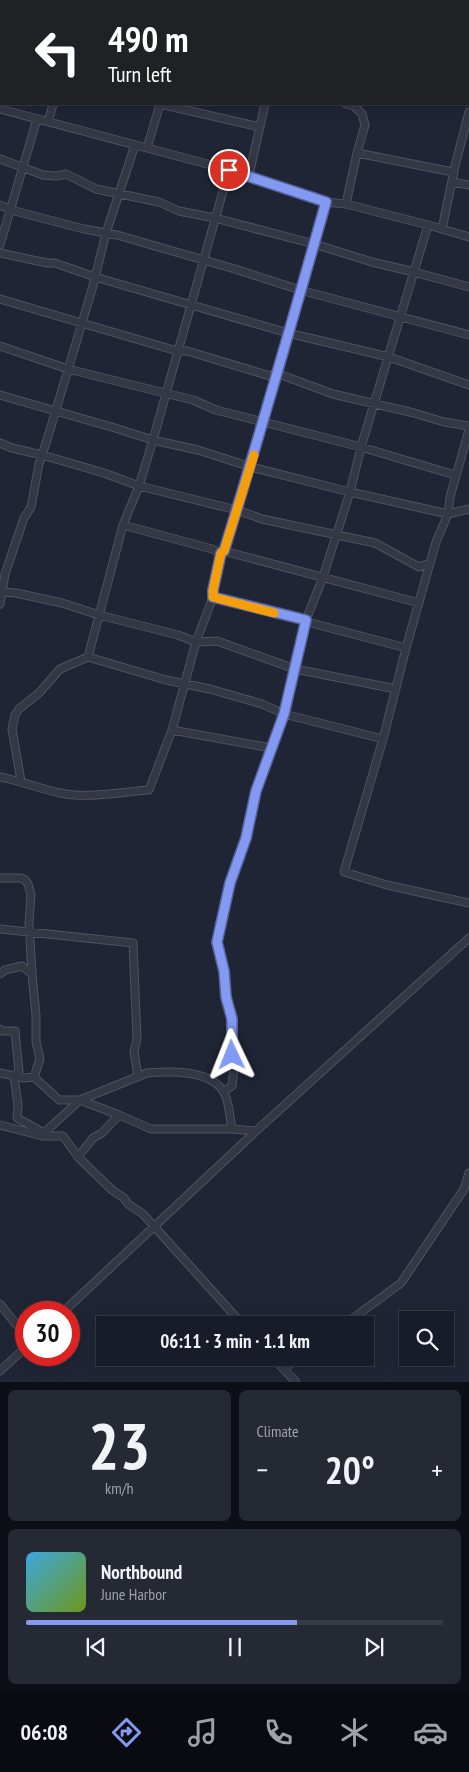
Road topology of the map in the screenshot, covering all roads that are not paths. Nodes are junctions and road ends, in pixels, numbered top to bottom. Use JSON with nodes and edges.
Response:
{"nodes":[{"id":1,"x":53,"y":105,"type":"edge"},
{"id":2,"x":160,"y":105,"type":"edge"},
{"id":3,"x":164,"y":105,"type":"edge"},
{"id":4,"x":265,"y":105,"type":"edge"},
{"id":5,"x":350,"y":105,"type":"edge"},
{"id":6,"x":0,"y":109,"type":"edge"},
{"id":7,"x":469,"y":112,"type":"edge"},
{"id":8,"x":37,"y":119,"type":"junction"},
{"id":9,"x":48,"y":122,"type":"junction"},
{"id":10,"x":260,"y":128,"type":"junction"},
{"id":11,"x":466,"y":136,"type":"edge"},
{"id":12,"x":134,"y":145,"type":"junction"},
{"id":13,"x":147,"y":148,"type":"junction"},
{"id":14,"x":357,"y":153,"type":"junction"},
{"id":15,"x":0,"y":158,"type":"edge"},
{"id":16,"x":23,"y":166,"type":"junction"},
{"id":17,"x":229,"y":170,"type":"junction"},
{"id":18,"x":453,"y":172,"type":"junction"},
{"id":19,"x":249,"y":176,"type":"junction"},
{"id":20,"x":452,"y":182,"type":"junction"},
{"id":21,"x":469,"y":185,"type":"edge"},
{"id":22,"x":118,"y":193,"type":"junction"},
{"id":23,"x":326,"y":202,"type":"junction"},
{"id":24,"x":346,"y":204,"type":"junction"},
{"id":25,"x":0,"y":205,"type":"edge"},
{"id":26,"x":11,"y":210,"type":"junction"},
{"id":27,"x":215,"y":218,"type":"junction"},
{"id":28,"x":428,"y":225,"type":"junction"},
{"id":29,"x":442,"y":229,"type":"junction"},
{"id":30,"x":106,"y":233,"type":"junction"},
{"id":31,"x":469,"y":237,"type":"edge"},
{"id":32,"x":314,"y":244,"type":"junction"},
{"id":33,"x":0,"y":245,"type":"edge"},
{"id":34,"x":0,"y":253,"type":"edge"},
{"id":35,"x":203,"y":261,"type":"junction"},
{"id":36,"x":414,"y":272,"type":"junction"},
{"id":37,"x":95,"y":277,"type":"junction"},
{"id":38,"x":469,"y":287,"type":"edge"},
{"id":39,"x":300,"y":290,"type":"junction"},
{"id":40,"x":0,"y":298,"type":"edge"},
{"id":41,"x":192,"y":306,"type":"junction"},
{"id":42,"x":401,"y":316,"type":"junction"},
{"id":43,"x":82,"y":323,"type":"junction"},
{"id":44,"x":288,"y":333,"type":"junction"},
{"id":45,"x":469,"y":335,"type":"edge"},
{"id":46,"x":0,"y":346,"type":"edge"},
{"id":47,"x":178,"y":352,"type":"junction"},
{"id":48,"x":389,"y":357,"type":"junction"},
{"id":49,"x":68,"y":369,"type":"junction"},
{"id":50,"x":276,"y":374,"type":"junction"},
{"id":51,"x":469,"y":385,"type":"edge"},
{"id":52,"x":166,"y":393,"type":"junction"},
{"id":53,"x":0,"y":395,"type":"edge"},
{"id":54,"x":374,"y":404,"type":"junction"},
{"id":55,"x":56,"y":410,"type":"junction"},
{"id":56,"x":262,"y":421,"type":"junction"},
{"id":57,"x":469,"y":426,"type":"edge"},
{"id":58,"x":469,"y":430,"type":"edge"},
{"id":59,"x":153,"y":440,"type":"junction"},
{"id":60,"x":0,"y":442,"type":"edge"},
{"id":61,"x":361,"y":447,"type":"junction"},
{"id":62,"x":42,"y":455,"type":"junction"},
{"id":63,"x":251,"y":467,"type":"junction"},
{"id":64,"x":455,"y":475,"type":"junction"},
{"id":65,"x":139,"y":486,"type":"junction"},
{"id":66,"x":350,"y":492,"type":"junction"},
{"id":67,"x":469,"y":509,"type":"edge"},
{"id":68,"x":237,"y":510,"type":"junction"},
{"id":69,"x":448,"y":514,"type":"junction"},
{"id":70,"x":123,"y":525,"type":"junction"},
{"id":71,"x":336,"y":535,"type":"junction"},
{"id":72,"x":223,"y":552,"type":"junction"},
{"id":73,"x":430,"y":563,"type":"junction"},
{"id":74,"x":322,"y":577,"type":"junction"},
{"id":75,"x":2,"y":592,"type":"junction"},
{"id":76,"x":213,"y":597,"type":"junction"},
{"id":77,"x":419,"y":603,"type":"junction"},
{"id":78,"x":0,"y":604,"type":"edge"},
{"id":79,"x":100,"y":615,"type":"junction"},
{"id":80,"x":306,"y":620,"type":"junction"},
{"id":81,"x":196,"y":642,"type":"junction"},
{"id":82,"x":406,"y":648,"type":"junction"},
{"id":83,"x":88,"y":657,"type":"junction"},
{"id":84,"x":295,"y":669,"type":"junction"},
{"id":85,"x":185,"y":684,"type":"junction"},
{"id":86,"x":396,"y":690,"type":"junction"},
{"id":87,"x":284,"y":714,"type":"junction"},
{"id":88,"x":172,"y":730,"type":"junction"},
{"id":89,"x":384,"y":740,"type":"junction"},
{"id":90,"x":271,"y":748,"type":"junction"},
{"id":91,"x":0,"y":777,"type":"edge"},
{"id":92,"x":21,"y":781,"type":"junction"},
{"id":93,"x":0,"y":878,"type":"edge"},
{"id":94,"x":469,"y":903,"type":"edge"},
{"id":95,"x":0,"y":929,"type":"edge"},
{"id":96,"x":29,"y":932,"type":"junction"},
{"id":97,"x":469,"y":938,"type":"edge"},
{"id":98,"x":0,"y":974,"type":"edge"},
{"id":99,"x":32,"y":974,"type":"junction"},
{"id":100,"x":0,"y":1029,"type":"edge"},
{"id":101,"x":15,"y":1031,"type":"junction"},
{"id":102,"x":0,"y":1034,"type":"edge"},
{"id":103,"x":0,"y":1073,"type":"edge"},
{"id":104,"x":14,"y":1076,"type":"junction"},
{"id":105,"x":138,"y":1076,"type":"junction"},
{"id":106,"x":34,"y":1077,"type":"junction"},
{"id":107,"x":224,"y":1091,"type":"junction"},
{"id":108,"x":80,"y":1100,"type":"junction"},
{"id":109,"x":119,"y":1116,"type":"junction"},
{"id":110,"x":0,"y":1125,"type":"edge"},
{"id":111,"x":232,"y":1129,"type":"junction"},
{"id":112,"x":256,"y":1132,"type":"junction"},
{"id":113,"x":44,"y":1134,"type":"junction"},
{"id":114,"x":78,"y":1158,"type":"junction"},
{"id":115,"x":469,"y":1173,"type":"edge"},
{"id":116,"x":155,"y":1227,"type":"junction"},
{"id":117,"x":75,"y":1301,"type":"edge"},
{"id":118,"x":0,"y":1304,"type":"edge"},
{"id":119,"x":235,"y":1316,"type":"edge"},
{"id":120,"x":356,"y":1316,"type":"edge"},
{"id":121,"x":15,"y":1323,"type":"edge"},
{"id":122,"x":15,"y":1358,"type":"edge"},
{"id":123,"x":280,"y":1366,"type":"edge"},
{"id":124,"x":287,"y":1366,"type":"edge"},
{"id":125,"x":283,"y":1369,"type":"junction"},
{"id":126,"x":0,"y":1372,"type":"edge"},
{"id":127,"x":296,"y":1382,"type":"edge"}],
"edges":[{"from":1,"to":9,"type":"street"},
{"from":2,"to":13,"type":"street"},
{"from":3,"to":10,"type":"street"},
{"from":4,"to":10,"type":"street"},
{"from":5,"to":14,"type":"street"},
{"from":6,"to":8,"type":"street"},
{"from":7,"to":11,"type":"street"},
{"from":8,"to":9,"type":"street"},
{"from":8,"to":16,"type":"street"},
{"from":9,"to":12,"type":"street"},
{"from":10,"to":19,"type":"street"},
{"from":11,"to":18,"type":"street"},
{"from":12,"to":13,"type":"street"},
{"from":12,"to":22,"type":"street"},
{"from":13,"to":17,"type":"street"},
{"from":14,"to":18,"type":"street"},
{"from":14,"to":24,"type":"street"},
{"from":15,"to":16,"type":"street"},
{"from":16,"to":22,"type":"street"},
{"from":16,"to":26,"type":"street"},
{"from":17,"to":19,"type":"street"},
{"from":17,"to":27,"type":"street"},
{"from":18,"to":20,"type":"street"},
{"from":19,"to":23,"type":"street"},
{"from":20,"to":21,"type":"street"},
{"from":20,"to":29,"type":"street"},
{"from":22,"to":27,"type":"street"},
{"from":22,"to":30,"type":"street"},
{"from":23,"to":24,"type":"street"},
{"from":23,"to":32,"type":"street"},
{"from":24,"to":28,"type":"street"},
{"from":25,"to":26,"type":"street"},
{"from":26,"to":30,"type":"street"},
{"from":26,"to":33,"type":"street"},
{"from":27,"to":32,"type":"street"},
{"from":27,"to":35,"type":"street"},
{"from":28,"to":29,"type":"street"},
{"from":28,"to":36,"type":"street"},
{"from":29,"to":31,"type":"street"},
{"from":30,"to":35,"type":"street"},
{"from":30,"to":37,"type":"street"},
{"from":32,"to":36,"type":"street"},
{"from":32,"to":39,"type":"street"},
{"from":34,"to":37,"type":"street"},
{"from":35,"to":39,"type":"street"},
{"from":35,"to":41,"type":"street"},
{"from":36,"to":38,"type":"street"},
{"from":36,"to":42,"type":"street"},
{"from":37,"to":41,"type":"street"},
{"from":37,"to":43,"type":"street"},
{"from":39,"to":42,"type":"street"},
{"from":39,"to":44,"type":"street"},
{"from":40,"to":43,"type":"street"},
{"from":41,"to":44,"type":"street"},
{"from":41,"to":47,"type":"street"},
{"from":42,"to":45,"type":"street"},
{"from":42,"to":48,"type":"street"},
{"from":43,"to":47,"type":"street"},
{"from":43,"to":49,"type":"street"},
{"from":44,"to":48,"type":"street"},
{"from":44,"to":50,"type":"street"},
{"from":46,"to":49,"type":"street"},
{"from":47,"to":50,"type":"street"},
{"from":47,"to":52,"type":"street"},
{"from":48,"to":51,"type":"street"},
{"from":48,"to":54,"type":"street"},
{"from":49,"to":52,"type":"street"},
{"from":49,"to":55,"type":"street"},
{"from":50,"to":54,"type":"street"},
{"from":50,"to":56,"type":"street"},
{"from":52,"to":56,"type":"street"},
{"from":52,"to":59,"type":"street"},
{"from":53,"to":55,"type":"street"},
{"from":54,"to":57,"type":"street"},
{"from":54,"to":61,"type":"street"},
{"from":55,"to":59,"type":"street"},
{"from":55,"to":62,"type":"street"},
{"from":56,"to":61,"type":"street"},
{"from":56,"to":63,"type":"street"},
{"from":58,"to":64,"type":"street"},
{"from":59,"to":63,"type":"street"},
{"from":59,"to":65,"type":"street"},
{"from":60,"to":62,"type":"street"},
{"from":61,"to":64,"type":"street"},
{"from":61,"to":66,"type":"street"},
{"from":62,"to":65,"type":"street"},
{"from":62,"to":75,"type":"street"},
{"from":63,"to":66,"type":"street"},
{"from":63,"to":68,"type":"street"},
{"from":64,"to":69,"type":"street"},
{"from":65,"to":68,"type":"street"},
{"from":65,"to":70,"type":"street"},
{"from":66,"to":69,"type":"street"},
{"from":66,"to":71,"type":"street"},
{"from":67,"to":69,"type":"street"},
{"from":68,"to":71,"type":"street"},
{"from":68,"to":72,"type":"street"},
{"from":69,"to":73,"type":"street"},
{"from":70,"to":72,"type":"street"},
{"from":70,"to":79,"type":"street"},
{"from":71,"to":73,"type":"street"},
{"from":71,"to":74,"type":"street"},
{"from":72,"to":74,"type":"street"},
{"from":72,"to":76,"type":"street"},
{"from":73,"to":77,"type":"street"},
{"from":74,"to":77,"type":"street"},
{"from":74,"to":80,"type":"street"},
{"from":75,"to":78,"type":"street"},
{"from":75,"to":79,"type":"street"},
{"from":76,"to":80,"type":"street"},
{"from":76,"to":81,"type":"street"},
{"from":77,"to":82,"type":"street"},
{"from":79,"to":81,"type":"street"},
{"from":79,"to":83,"type":"street"},
{"from":80,"to":82,"type":"street"},
{"from":80,"to":84,"type":"street"},
{"from":81,"to":84,"type":"street"},
{"from":81,"to":85,"type":"street"},
{"from":82,"to":86,"type":"street"},
{"from":83,"to":85,"type":"street"},
{"from":83,"to":92,"type":"street"},
{"from":84,"to":86,"type":"street"},
{"from":84,"to":87,"type":"street"},
{"from":85,"to":87,"type":"street"},
{"from":85,"to":88,"type":"street"},
{"from":86,"to":89,"type":"street"},
{"from":87,"to":89,"type":"street"},
{"from":87,"to":90,"type":"street"},
{"from":88,"to":90,"type":"street"},
{"from":88,"to":92,"type":"street"},
{"from":89,"to":94,"type":"street"},
{"from":90,"to":107,"type":"street"},
{"from":91,"to":92,"type":"street"},
{"from":93,"to":96,"type":"street"},
{"from":95,"to":96,"type":"street"},
{"from":96,"to":99,"type":"street"},
{"from":96,"to":105,"type":"street"},
{"from":97,"to":112,"type":"street"},
{"from":98,"to":99,"type":"street"},
{"from":99,"to":106,"type":"street"},
{"from":100,"to":101,"type":"street"},
{"from":101,"to":102,"type":"street"},
{"from":101,"to":104,"type":"street"},
{"from":103,"to":104,"type":"street"},
{"from":104,"to":106,"type":"street"},
{"from":104,"to":113,"type":"street"},
{"from":105,"to":107,"type":"street"},
{"from":105,"to":108,"type":"street"},
{"from":106,"to":108,"type":"street"},
{"from":107,"to":111,"type":"street"},
{"from":108,"to":109,"type":"street"},
{"from":108,"to":113,"type":"street"},
{"from":109,"to":111,"type":"street"},
{"from":109,"to":114,"type":"street"},
{"from":110,"to":113,"type":"street"},
{"from":111,"to":112,"type":"street"},
{"from":112,"to":116,"type":"street"},
{"from":113,"to":114,"type":"street"},
{"from":114,"to":116,"type":"street"},
{"from":115,"to":120,"type":"street"},
{"from":116,"to":117,"type":"street"},
{"from":116,"to":119,"type":"street"},
{"from":118,"to":121,"type":"street"},
{"from":122,"to":126,"type":"street"},
{"from":123,"to":125,"type":"street"},
{"from":124,"to":125,"type":"street"},
{"from":125,"to":127,"type":"street"}]}
